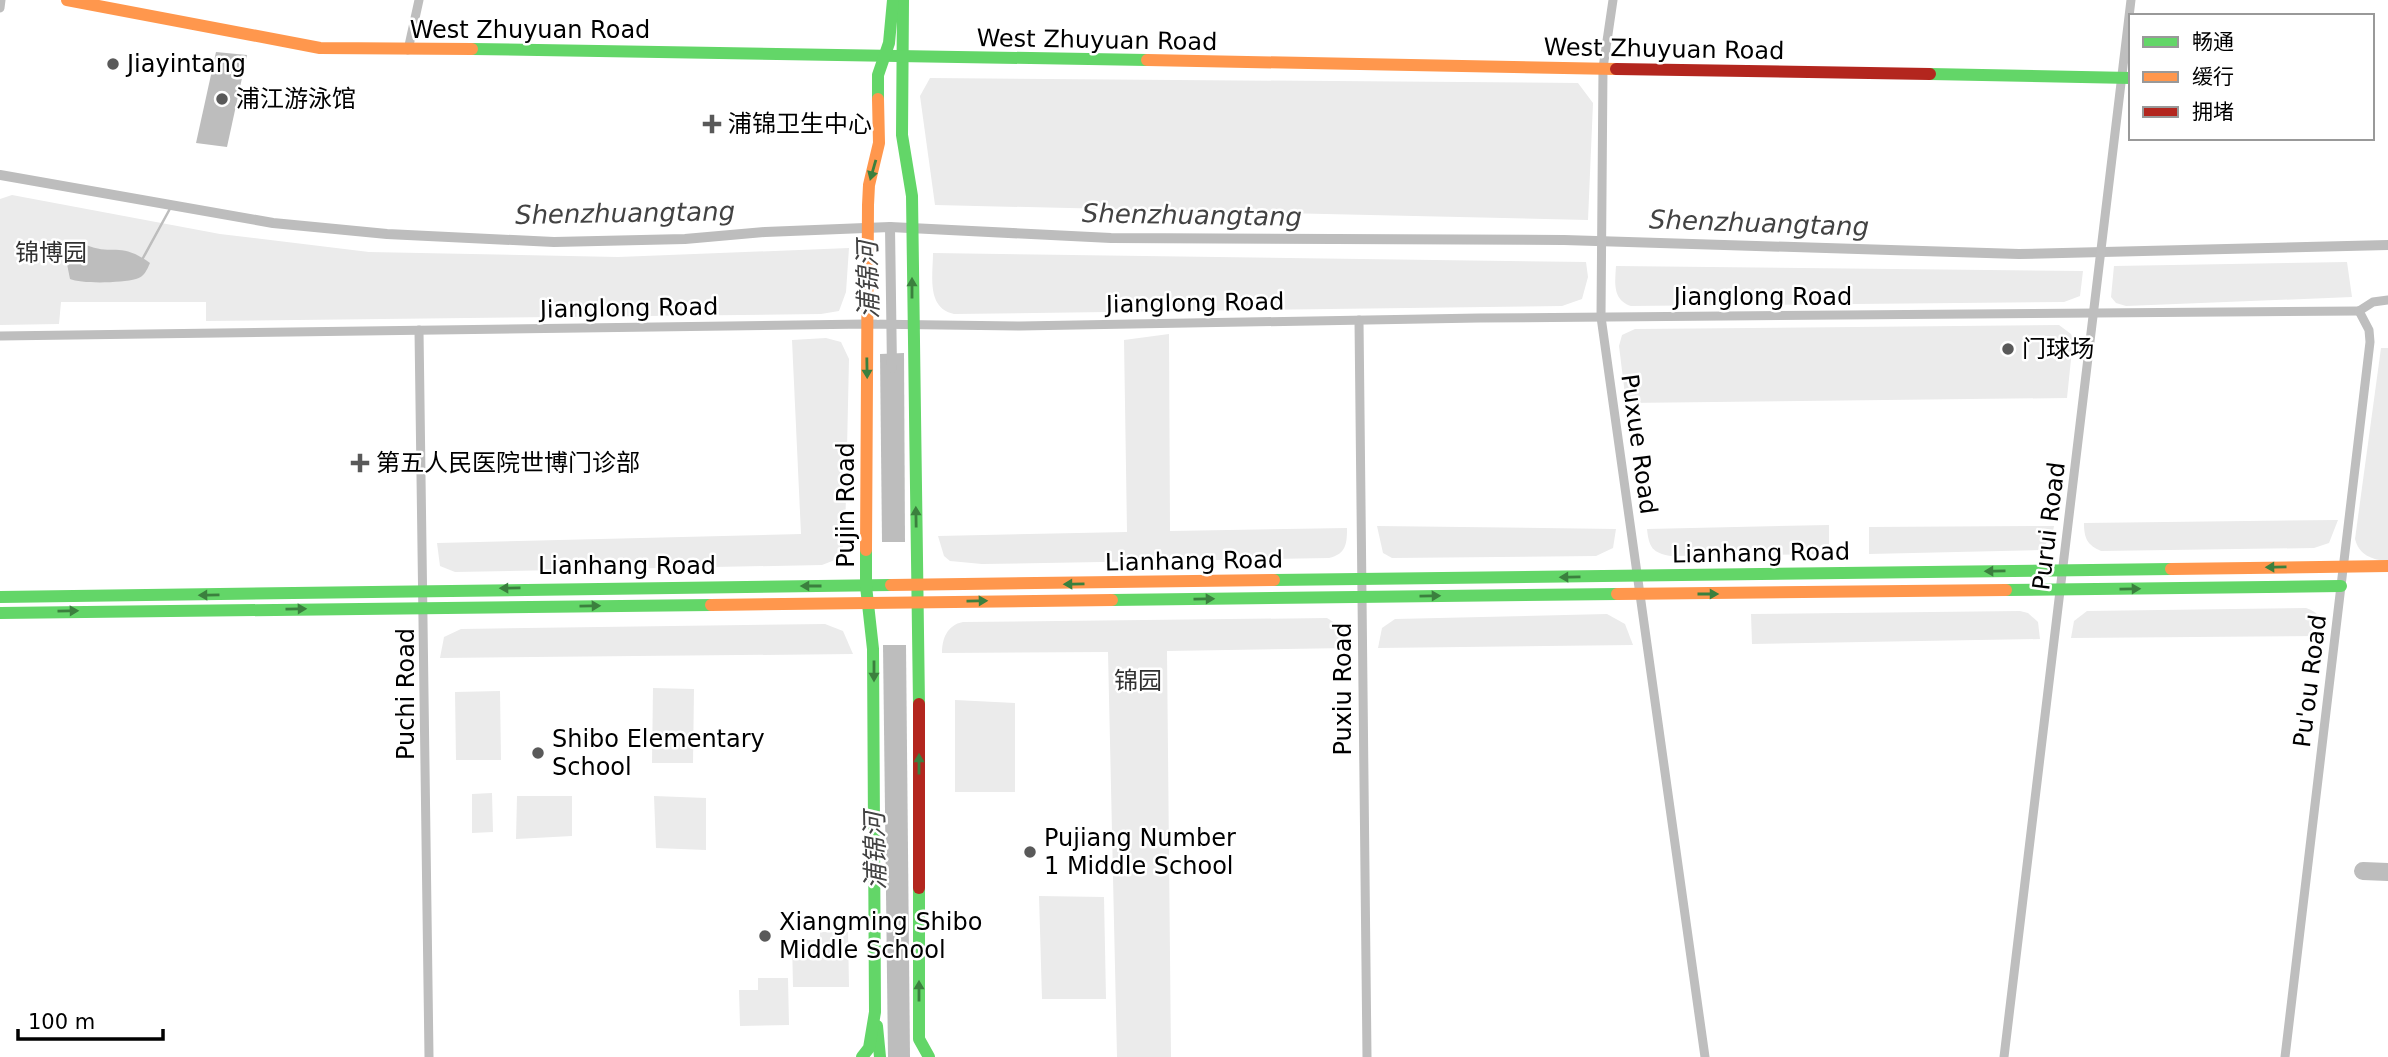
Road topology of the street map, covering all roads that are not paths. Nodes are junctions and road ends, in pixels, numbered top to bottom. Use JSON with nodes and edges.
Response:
{"nodes":[{"id":1,"x":1,"y":0,"type":"edge"},
{"id":2,"x":66,"y":0,"type":"edge"},
{"id":3,"x":419,"y":0,"type":"edge"},
{"id":4,"x":893,"y":0,"type":"edge"},
{"id":5,"x":904,"y":0,"type":"edge"},
{"id":6,"x":1614,"y":0,"type":"edge"},
{"id":7,"x":0,"y":8,"type":"edge"},
{"id":8,"x":2129,"y":39,"type":"edge"},
{"id":9,"x":408,"y":50,"type":"junction"},
{"id":10,"x":885,"y":55,"type":"junction"},
{"id":11,"x":901,"y":57,"type":"junction"},
{"id":12,"x":1603,"y":68,"type":"junction"},
{"id":13,"x":2127,"y":78,"type":"edge"},
{"id":14,"x":2388,"y":300,"type":"edge"},
{"id":15,"x":2359,"y":311,"type":"junction"},
{"id":16,"x":2095,"y":312,"type":"junction"},
{"id":17,"x":1601,"y":317,"type":"junction"},
{"id":18,"x":1359,"y":320,"type":"junction"},
{"id":19,"x":866,"y":324,"type":"junction"},
{"id":20,"x":912,"y":324,"type":"junction"},
{"id":21,"x":419,"y":330,"type":"junction"},
{"id":22,"x":0,"y":336,"type":"edge"},
{"id":23,"x":2344,"y":566,"type":"junction"},
{"id":24,"x":2388,"y":566,"type":"edge"},
{"id":25,"x":2063,"y":570,"type":"junction"},
{"id":26,"x":1638,"y":576,"type":"junction"},
{"id":27,"x":1362,"y":579,"type":"junction"},
{"id":28,"x":913,"y":585,"type":"junction"},
{"id":29,"x":873,"y":586,"type":"junction"},
{"id":30,"x":2341,"y":586,"type":"junction"},
{"id":31,"x":424,"y":590,"type":"junction"},
{"id":32,"x":2061,"y":590,"type":"junction"},
{"id":33,"x":1640,"y":594,"type":"junction"},
{"id":34,"x":0,"y":597,"type":"edge"},
{"id":35,"x":1362,"y":597,"type":"junction"},
{"id":36,"x":874,"y":602,"type":"junction"},
{"id":37,"x":914,"y":602,"type":"junction"},
{"id":38,"x":424,"y":607,"type":"junction"},
{"id":39,"x":0,"y":612,"type":"edge"},
{"id":40,"x":875,"y":1012,"type":"junction"},
{"id":41,"x":429,"y":1057,"type":"edge"},
{"id":42,"x":862,"y":1057,"type":"edge"},
{"id":43,"x":880,"y":1057,"type":"edge"},
{"id":44,"x":929,"y":1057,"type":"edge"},
{"id":45,"x":1367,"y":1057,"type":"edge"},
{"id":46,"x":1705,"y":1057,"type":"edge"},
{"id":47,"x":2004,"y":1057,"type":"edge"},
{"id":48,"x":2285,"y":1057,"type":"edge"}],
"edges":[{"from":1,"to":7,"type":"street"},
{"from":2,"to":9,"type":"street","name":"West Zhuyuan Road"},
{"from":3,"to":9,"type":"street"},
{"from":4,"to":10,"type":"street","name":"Pujin Road"},
{"from":5,"to":11,"type":"street"},
{"from":6,"to":12,"type":"street","name":"Puxue Road"},
{"from":8,"to":13,"type":"street","name":"Purui Road"},
{"from":9,"to":10,"type":"street","name":"West Zhuyuan Road"},
{"from":10,"to":11,"type":"street","name":"West Zhuyuan Road"},
{"from":10,"to":19,"type":"street","name":"Pujin Road","one_way":true},
{"from":11,"to":12,"type":"street","name":"West Zhuyuan Road"},
{"from":20,"to":11,"type":"street","one_way":true},
{"from":12,"to":13,"type":"street","name":"West Zhuyuan Road"},
{"from":12,"to":17,"type":"street","name":"Puxue Road"},
{"from":13,"to":16,"type":"street","name":"Purui Road"},
{"from":14,"to":15,"type":"street","name":"Jianglong Road"},
{"from":15,"to":16,"type":"street","name":"Jianglong Road"},
{"from":15,"to":23,"type":"street","name":"Pu'ou Road"},
{"from":16,"to":17,"type":"street","name":"Jianglong Road"},
{"from":16,"to":25,"type":"street","name":"Purui Road"},
{"from":17,"to":18,"type":"street","name":"Jianglong Road"},
{"from":17,"to":26,"type":"street","name":"Puxue Road"},
{"from":18,"to":20,"type":"street","name":"Jianglong Road"},
{"from":18,"to":27,"type":"street","name":"Puxiu Road"},
{"from":19,"to":20,"type":"street","name":"Jianglong Road"},
{"from":19,"to":21,"type":"street","name":"Jianglong Road"},
{"from":19,"to":29,"type":"street","name":"Pujin Road","one_way":true},
{"from":28,"to":20,"type":"street","one_way":true},
{"from":21,"to":22,"type":"street","name":"Jianglong Road"},
{"from":21,"to":31,"type":"street","name":"Puchi Road"},
{"from":23,"to":24,"type":"street","name":"Lianhang Road"},
{"from":23,"to":25,"type":"street","name":"Lianhang Road","one_way":true},
{"from":23,"to":30,"type":"street","name":"Pu'ou Road"},
{"from":25,"to":26,"type":"street","name":"Lianhang Road","one_way":true},
{"from":25,"to":32,"type":"street","name":"Purui Road"},
{"from":26,"to":27,"type":"street","name":"Lianhang Road","one_way":true},
{"from":26,"to":33,"type":"street","name":"Puxue Road"},
{"from":27,"to":28,"type":"street","name":"Lianhang Road","one_way":true},
{"from":27,"to":35,"type":"street","name":"Puxiu Road"},
{"from":28,"to":29,"type":"street","name":"Lianhang Road"},
{"from":28,"to":37,"type":"street"},
{"from":29,"to":31,"type":"street","name":"Lianhang Road","one_way":true},
{"from":29,"to":36,"type":"street","name":"Pujin Road"},
{"from":32,"to":30,"type":"street","name":"Lianhang Road","one_way":true},
{"from":30,"to":48,"type":"street","name":"Pu'ou Road"},
{"from":31,"to":34,"type":"street","name":"Lianhang Road","one_way":true},
{"from":31,"to":38,"type":"street","name":"Puchi Road"},
{"from":33,"to":32,"type":"street","name":"Lianhang Road","one_way":true},
{"from":32,"to":47,"type":"street","name":"Purui Road"},
{"from":35,"to":33,"type":"street","name":"Lianhang Road","one_way":true},
{"from":33,"to":46,"type":"street","name":"Puxue Road"},
{"from":37,"to":35,"type":"street","name":"Lianhang Road","one_way":true},
{"from":35,"to":45,"type":"street","name":"Puxiu Road"},
{"from":36,"to":37,"type":"street","name":"Lianhang Road"},
{"from":38,"to":36,"type":"street","name":"Lianhang Road","one_way":true},
{"from":36,"to":40,"type":"street","name":"Pujin Road","one_way":true},
{"from":44,"to":37,"type":"street","one_way":true},
{"from":39,"to":38,"type":"street","name":"Lianhang Road","one_way":true},
{"from":38,"to":41,"type":"street","name":"Puchi Road"},
{"from":40,"to":42,"type":"street","name":"Pujin Road"},
{"from":40,"to":43,"type":"street","name":"Pujin Road"}]}
